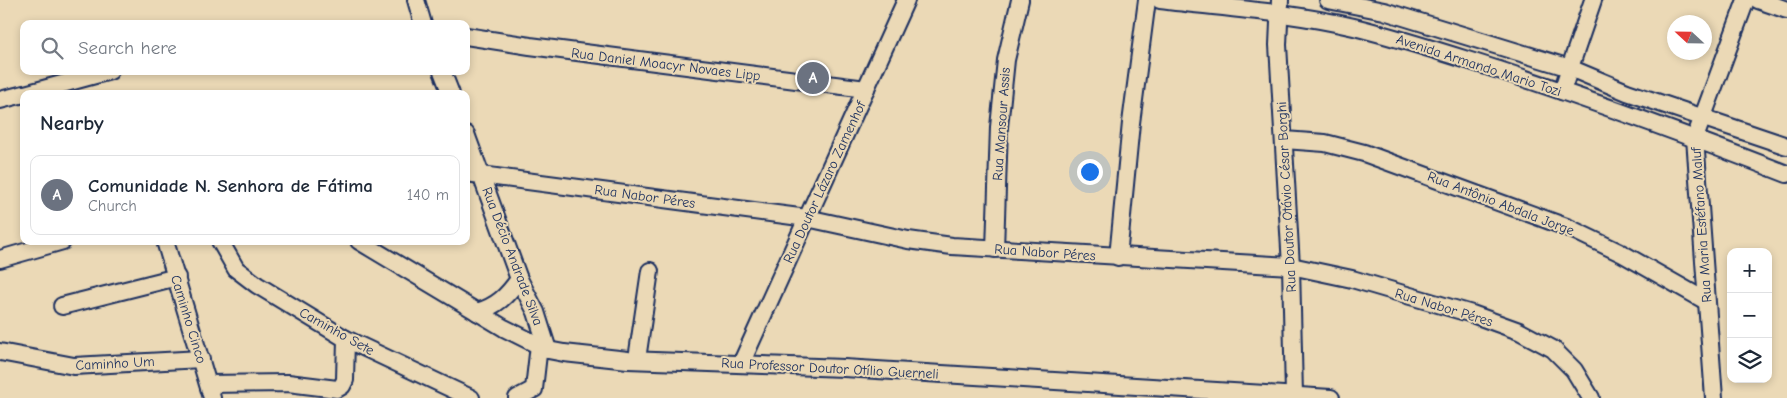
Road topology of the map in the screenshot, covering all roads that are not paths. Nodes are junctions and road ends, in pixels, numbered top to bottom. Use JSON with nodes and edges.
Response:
{"nodes":[{"id":1,"x":416,"y":0,"type":"edge"},
{"id":2,"x":906,"y":0,"type":"edge"},
{"id":3,"x":1020,"y":0,"type":"edge"},
{"id":4,"x":1147,"y":0,"type":"edge"},
{"id":5,"x":1160,"y":0,"type":"edge"},
{"id":6,"x":1328,"y":0,"type":"edge"},
{"id":7,"x":1593,"y":0,"type":"edge"},
{"id":8,"x":1746,"y":0,"type":"edge"},
{"id":9,"x":1758,"y":0,"type":"edge"},
{"id":10,"x":1386,"y":6,"type":"edge"},
{"id":11,"x":1279,"y":7,"type":"edge"},
{"id":12,"x":1787,"y":10,"type":"edge"},
{"id":13,"x":422,"y":20,"type":"edge"},
{"id":14,"x":470,"y":37,"type":"edge"},
{"id":15,"x":1570,"y":68,"type":"junction"},
{"id":16,"x":95,"y":75,"type":"edge"},
{"id":17,"x":443,"y":75,"type":"edge"},
{"id":18,"x":866,"y":88,"type":"junction"},
{"id":19,"x":40,"y":90,"type":"edge"},
{"id":20,"x":449,"y":90,"type":"edge"},
{"id":21,"x":1562,"y":91,"type":"junction"},
{"id":22,"x":20,"y":95,"type":"edge"},
{"id":23,"x":0,"y":100,"type":"edge"},
{"id":24,"x":1702,"y":116,"type":"junction"},
{"id":25,"x":1695,"y":138,"type":"junction"},
{"id":26,"x":1284,"y":140,"type":"junction"},
{"id":27,"x":1787,"y":146,"type":"edge"},
{"id":28,"x":470,"y":154,"type":"edge"},
{"id":29,"x":474,"y":173,"type":"edge"},
{"id":30,"x":1787,"y":174,"type":"edge"},
{"id":31,"x":807,"y":218,"type":"junction"},
{"id":32,"x":49,"y":245,"type":"edge"},
{"id":33,"x":166,"y":245,"type":"edge"},
{"id":34,"x":222,"y":245,"type":"edge"},
{"id":35,"x":366,"y":245,"type":"edge"},
{"id":36,"x":995,"y":249,"type":"junction"},
{"id":37,"x":1118,"y":257,"type":"junction"},
{"id":38,"x":0,"y":259,"type":"edge"},
{"id":39,"x":1291,"y":266,"type":"junction"},
{"id":40,"x":650,"y":271,"type":"dead end"},
{"id":41,"x":177,"y":277,"type":"junction"},
{"id":42,"x":519,"y":279,"type":"junction"},
{"id":43,"x":1706,"y":301,"type":"junction"},
{"id":44,"x":62,"y":306,"type":"dead end"},
{"id":45,"x":476,"y":312,"type":"junction"},
{"id":46,"x":346,"y":339,"type":"junction"},
{"id":47,"x":543,"y":348,"type":"junction"},
{"id":48,"x":0,"y":352,"type":"edge"},
{"id":49,"x":201,"y":359,"type":"junction"},
{"id":50,"x":637,"y":359,"type":"junction"},
{"id":51,"x":741,"y":364,"type":"junction"},
{"id":52,"x":210,"y":391,"type":"edge"},
{"id":53,"x":534,"y":393,"type":"edge"},
{"id":54,"x":1294,"y":395,"type":"junction"},
{"id":55,"x":471,"y":398,"type":"edge"},
{"id":56,"x":517,"y":398,"type":"edge"},
{"id":57,"x":1330,"y":398,"type":"edge"},
{"id":58,"x":1591,"y":398,"type":"edge"},
{"id":59,"x":1714,"y":398,"type":"edge"}],
"edges":[{"from":1,"to":13,"type":"street"},
{"from":2,"to":18,"type":"street","name":"Rua Doutor Lázaro Zamenhof"},
{"from":3,"to":36,"type":"street","name":"Rua Mansour Assis"},
{"from":4,"to":37,"type":"street"},
{"from":5,"to":11,"type":"street","name":"Avenida Armando Mario Tozi"},
{"from":6,"to":10,"type":"street","name":"Avenida Armando Mario Tozi"},
{"from":7,"to":15,"type":"street"},
{"from":8,"to":24,"type":"street","name":"Rua Maria Estéfano Maluf"},
{"from":9,"to":12,"type":"street"},
{"from":10,"to":15,"type":"street","name":"Avenida Armando Mario Tozi"},
{"from":11,"to":21,"type":"street","name":"Avenida Armando Mario Tozi"},
{"from":11,"to":26,"type":"street","name":"Rua Doutor Otávio César Borghi"},
{"from":14,"to":18,"type":"street","name":"Rua Daniel Moacyr Novaes Lipp"},
{"from":15,"to":21,"type":"street"},
{"from":15,"to":24,"type":"street","name":"Avenida Armando Mario Tozi"},
{"from":16,"to":19,"type":"street"},
{"from":17,"to":20,"type":"street"},
{"from":18,"to":31,"type":"street","name":"Rua Doutor Lázaro Zamenhof"},
{"from":21,"to":25,"type":"street","name":"Avenida Armando Mario Tozi"},
{"from":22,"to":23,"type":"street"},
{"from":24,"to":25,"type":"street","name":"Rua Maria Estéfano Maluf"},
{"from":24,"to":27,"type":"street","name":"Avenida Armando Mario Tozi"},
{"from":25,"to":30,"type":"street","name":"Avenida Armando Mario Tozi"},
{"from":25,"to":43,"type":"street","name":"Rua Maria Estéfano Maluf"},
{"from":26,"to":39,"type":"street","name":"Rua Doutor Otávio César Borghi"},
{"from":26,"to":43,"type":"street","name":"Rua Antônio Abdala Jorge"},
{"from":28,"to":29,"type":"street","name":"Rua Décio Andrade Silva"},
{"from":29,"to":31,"type":"street","name":"Rua Nabor Péres"},
{"from":29,"to":42,"type":"street","name":"Rua Décio Andrade Silva"},
{"from":31,"to":36,"type":"street","name":"Rua Nabor Péres"},
{"from":31,"to":51,"type":"street","name":"Rua Doutor Lázaro Zamenhof"},
{"from":32,"to":38,"type":"street"},
{"from":33,"to":41,"type":"street","name":"Caminho Cinco"},
{"from":34,"to":46,"type":"street","name":"Caminho Sete"},
{"from":35,"to":45,"type":"street","name":"Rua Professor Doutor Otílio Guerneli"},
{"from":36,"to":37,"type":"street","name":"Rua Nabor Péres"},
{"from":37,"to":39,"type":"street","name":"Rua Nabor Péres"},
{"from":39,"to":54,"type":"street","name":"Rua Doutor Otávio César Borghi"},
{"from":39,"to":58,"type":"street","name":"Rua Nabor Péres"},
{"from":40,"to":50,"type":"street"},
{"from":41,"to":44,"type":"street"},
{"from":41,"to":49,"type":"street","name":"Caminho Cinco"},
{"from":42,"to":45,"type":"street"},
{"from":42,"to":47,"type":"street","name":"Rua Décio Andrade Silva"},
{"from":43,"to":59,"type":"street","name":"Rua Maria Estéfano Maluf"},
{"from":45,"to":47,"type":"street","name":"Rua Professor Doutor Otílio Guerneli"},
{"from":46,"to":52,"type":"street"},
{"from":46,"to":55,"type":"street","name":"Caminho Sete"},
{"from":47,"to":50,"type":"street","name":"Rua Professor Doutor Otílio Guerneli"},
{"from":47,"to":53,"type":"street"},
{"from":48,"to":49,"type":"street","name":"Caminho Um"},
{"from":49,"to":52,"type":"street","name":"Caminho Cinco"},
{"from":50,"to":51,"type":"street","name":"Rua Professor Doutor Otílio Guerneli"},
{"from":51,"to":54,"type":"street","name":"Rua Professor Doutor Otílio Guerneli"},
{"from":53,"to":56,"type":"street"},
{"from":54,"to":57,"type":"street","name":"Rua Professor Doutor Otílio Guerneli"}]}
